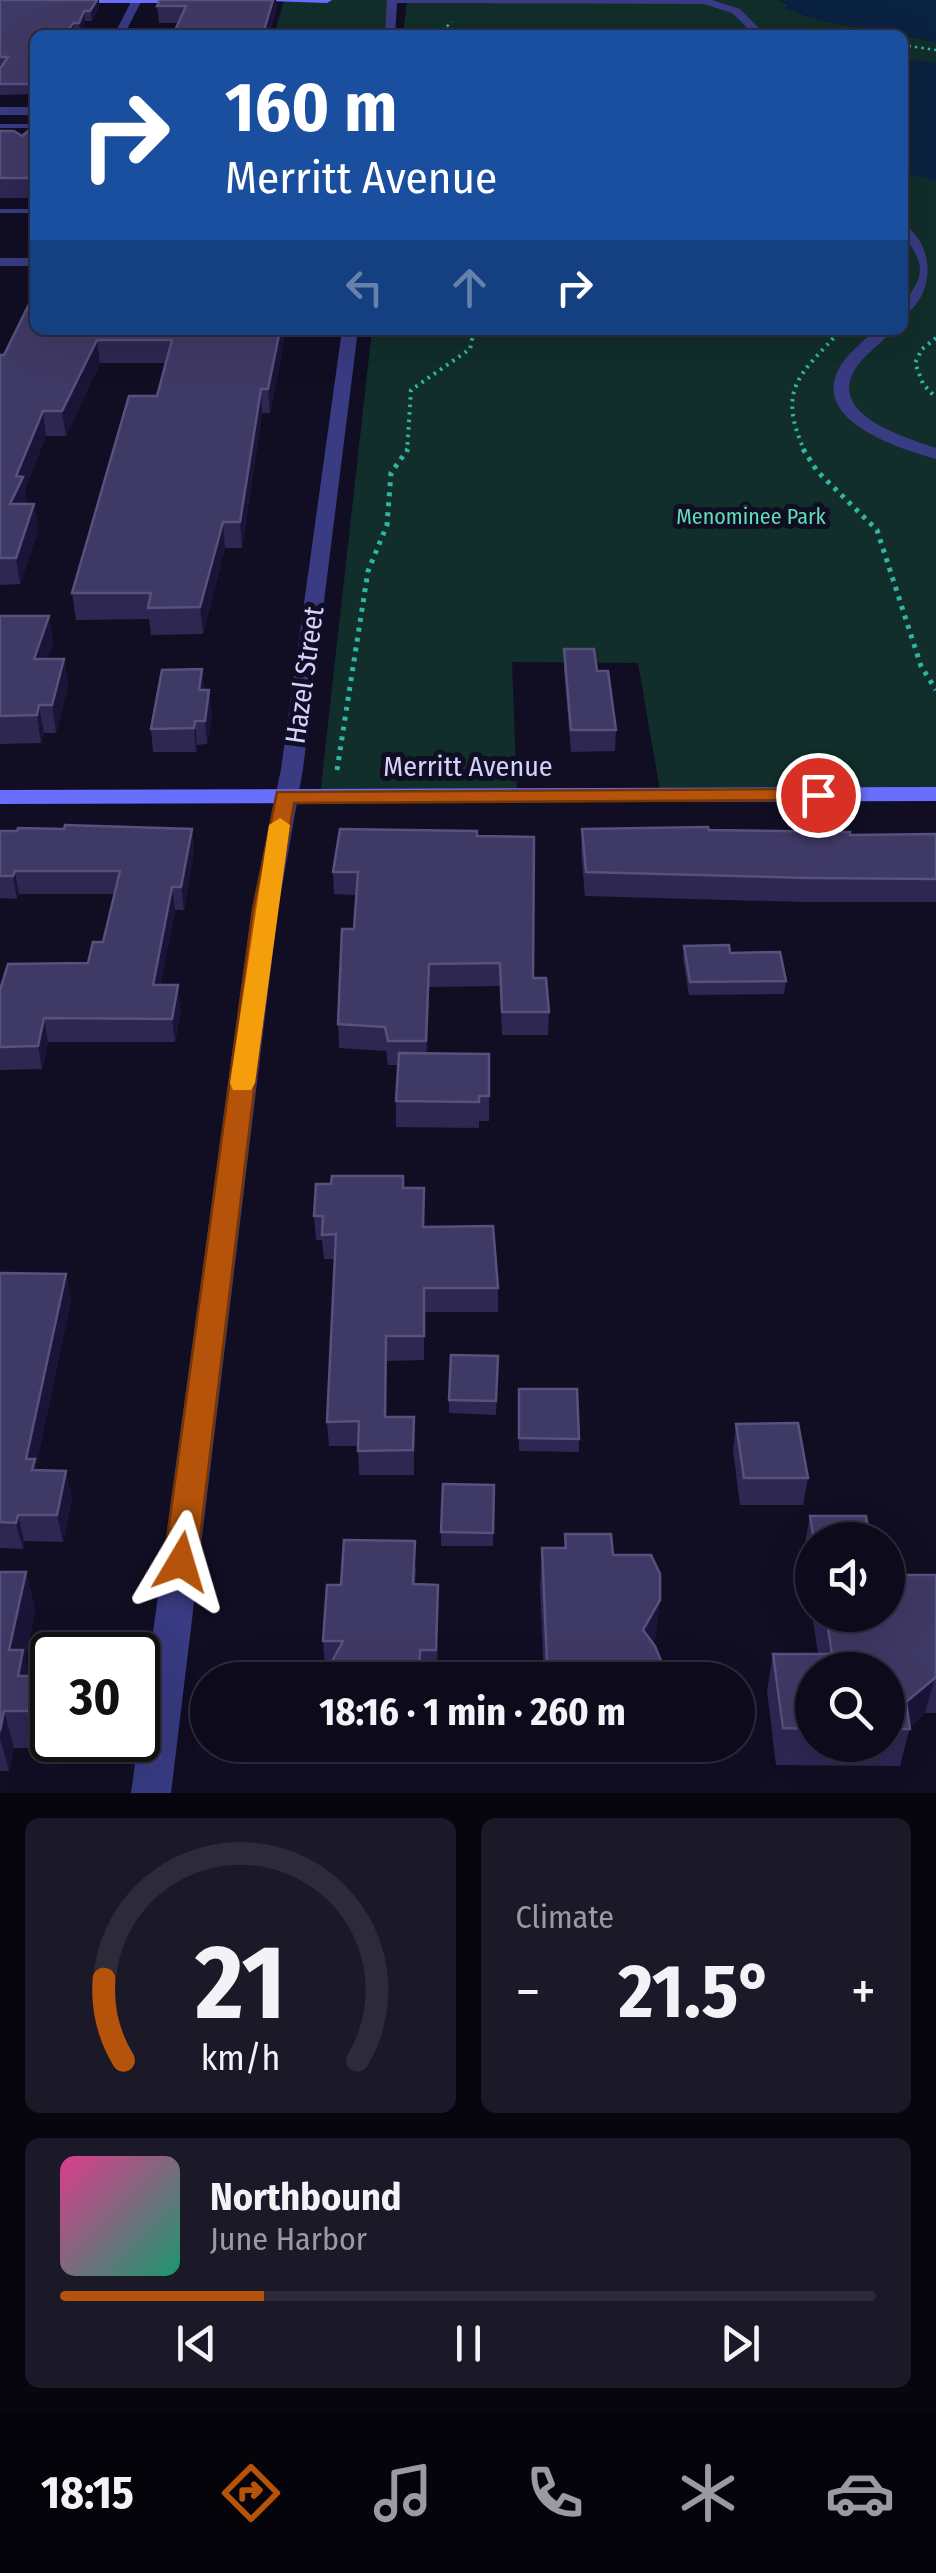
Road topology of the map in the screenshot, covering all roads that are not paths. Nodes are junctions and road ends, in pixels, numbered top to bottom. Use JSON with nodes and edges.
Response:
{"nodes":[{"id":1,"x":0,"y":0,"type":"edge"},
{"id":2,"x":137,"y":0,"type":"edge"},
{"id":3,"x":210,"y":0,"type":"edge"},
{"id":4,"x":229,"y":0,"type":"edge"},
{"id":5,"x":327,"y":0,"type":"edge"},
{"id":6,"x":393,"y":0,"type":"edge"},
{"id":7,"x":706,"y":0,"type":"edge"},
{"id":8,"x":122,"y":30,"type":"edge"},
{"id":9,"x":390,"y":30,"type":"edge"},
{"id":10,"x":756,"y":30,"type":"edge"},
{"id":11,"x":0,"y":111,"type":"edge"},
{"id":12,"x":30,"y":111,"type":"edge"},
{"id":13,"x":0,"y":126,"type":"edge"},
{"id":14,"x":30,"y":126,"type":"edge"},
{"id":15,"x":0,"y":211,"type":"edge"},
{"id":16,"x":30,"y":211,"type":"edge"},
{"id":17,"x":908,"y":232,"type":"edge"},
{"id":18,"x":930,"y":252,"type":"edge"},
{"id":19,"x":4,"y":262,"type":"edge"},
{"id":20,"x":30,"y":262,"type":"edge"},
{"id":21,"x":0,"y":279,"type":"edge"},
{"id":22,"x":908,"y":305,"type":"edge"},
{"id":23,"x":349,"y":335,"type":"edge"},
{"id":24,"x":880,"y":335,"type":"edge"},
{"id":25,"x":936,"y":454,"type":"edge"},
{"id":26,"x":936,"y":794,"type":"edge"},
{"id":27,"x":284,"y":796,"type":"junction"},
{"id":28,"x":0,"y":798,"type":"edge"},
{"id":29,"x":151,"y":1793,"type":"edge"}],
"edges":[{"from":1,"to":2,"type":"street"},
{"from":2,"to":3,"type":"street"},
{"from":2,"to":8,"type":"street"},
{"from":4,"to":5,"type":"street"},
{"from":6,"to":7,"type":"street"},
{"from":6,"to":9,"type":"street"},
{"from":7,"to":10,"type":"street"},
{"from":11,"to":12,"type":"street"},
{"from":13,"to":14,"type":"lane"},
{"from":15,"to":16,"type":"lane"},
{"from":17,"to":18,"type":"street"},
{"from":18,"to":22,"type":"street"},
{"from":19,"to":20,"type":"street"},
{"from":19,"to":21,"type":"street"},
{"from":23,"to":27,"type":"street","name":"Hazel Street"},
{"from":24,"to":25,"type":"street"},
{"from":26,"to":27,"type":"street","name":"Merritt Avenue"},
{"from":27,"to":28,"type":"street","name":"Merritt Avenue"},
{"from":27,"to":29,"type":"street","name":"Hazel Street"}]}
